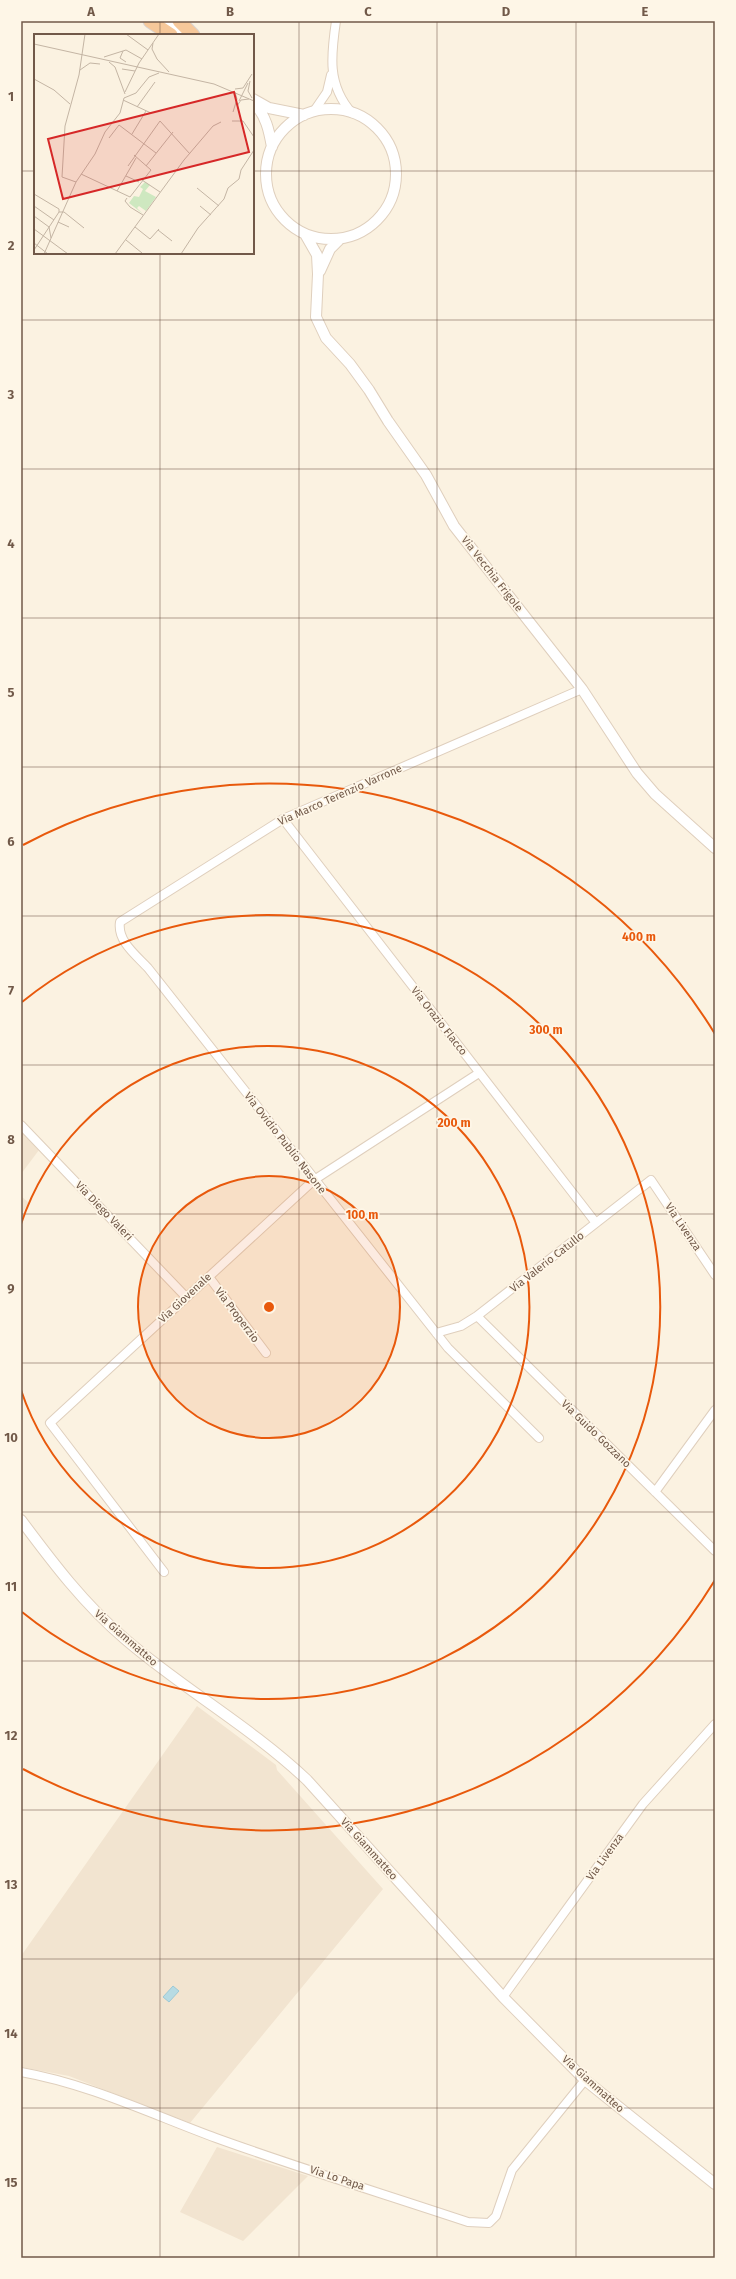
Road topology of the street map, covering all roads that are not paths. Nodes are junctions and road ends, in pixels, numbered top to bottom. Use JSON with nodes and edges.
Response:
{"nodes":[{"id":1,"x":150,"y":21,"type":"edge"},
{"id":2,"x":167,"y":21,"type":"edge"},
{"id":3,"x":179,"y":21,"type":"edge"},
{"id":4,"x":336,"y":21,"type":"edge"},
{"id":5,"x":170,"y":34,"type":"edge"},
{"id":6,"x":181,"y":34,"type":"edge"},
{"id":7,"x":192,"y":34,"type":"edge"},
{"id":8,"x":332,"y":71,"type":"junction"},
{"id":9,"x":254,"y":100,"type":"edge"},
{"id":10,"x":254,"y":101,"type":"edge"},
{"id":11,"x":314,"y":111,"type":"junction"},
{"id":12,"x":352,"y":113,"type":"junction"},
{"id":13,"x":304,"y":115,"type":"junction"},
{"id":14,"x":272,"y":147,"type":"junction"},
{"id":15,"x":306,"y":234,"type":"junction"},
{"id":16,"x":340,"y":239,"type":"junction"},
{"id":17,"x":318,"y":274,"type":"junction"},
{"id":18,"x":582,"y":689,"type":"junction"},
{"id":19,"x":283,"y":819,"type":"junction"},
{"id":20,"x":715,"y":848,"type":"edge"},
{"id":21,"x":119,"y":931,"type":"joint"},
{"id":22,"x":479,"y":1073,"type":"junction"},
{"id":23,"x":21,"y":1125,"type":"edge"},
{"id":24,"x":314,"y":1180,"type":"junction"},
{"id":25,"x":652,"y":1180,"type":"joint"},
{"id":26,"x":596,"y":1224,"type":"junction"},
{"id":27,"x":715,"y":1275,"type":"edge"},
{"id":28,"x":209,"y":1277,"type":"junction"},
{"id":29,"x":186,"y":1297,"type":"junction"},
{"id":30,"x":477,"y":1316,"type":"junction"},
{"id":31,"x":436,"y":1333,"type":"junction"},
{"id":32,"x":266,"y":1353,"type":"dead end"},
{"id":33,"x":715,"y":1410,"type":"edge"},
{"id":34,"x":539,"y":1438,"type":"dead end"},
{"id":35,"x":655,"y":1492,"type":"junction"},
{"id":36,"x":21,"y":1520,"type":"edge"},
{"id":37,"x":715,"y":1551,"type":"edge"},
{"id":38,"x":164,"y":1572,"type":"dead end"},
{"id":39,"x":715,"y":1724,"type":"edge"},
{"id":40,"x":503,"y":1997,"type":"junction"},
{"id":41,"x":21,"y":2072,"type":"edge"},
{"id":42,"x":585,"y":2080,"type":"junction"},
{"id":43,"x":715,"y":2184,"type":"edge"}],
"edges":[{"from":1,"to":5,"type":"highway"},
{"from":2,"to":6,"type":"street"},
{"from":3,"to":7,"type":"highway"},
{"from":4,"to":8,"type":"street"},
{"from":8,"to":11,"type":"street"},
{"from":8,"to":12,"type":"street"},
{"from":9,"to":13,"type":"street","name":"Via Vecchia Frigole"},
{"from":10,"to":14,"type":"street","name":"Via Vecchia Frigole"},
{"from":11,"to":12,"type":"street","name":"Via Vecchia Frigole"},
{"from":11,"to":13,"type":"street","name":"Via Vecchia Frigole"},
{"from":12,"to":16,"type":"street","name":"Via Vecchia Frigole"},
{"from":13,"to":14,"type":"street","name":"Via Vecchia Frigole"},
{"from":14,"to":15,"type":"street","name":"Via Vecchia Frigole"},
{"from":15,"to":16,"type":"street","name":"Via Vecchia Frigole"},
{"from":15,"to":17,"type":"street","name":"Via Vecchia Frigole"},
{"from":16,"to":17,"type":"street","name":"Via Vecchia Frigole"},
{"from":17,"to":18,"type":"street","name":"Via Vecchia Frigole"},
{"from":18,"to":19,"type":"street","name":"Via Marco Terenzio Varrone"},
{"from":18,"to":20,"type":"street","name":"Via Vecchia Frigole"},
{"from":19,"to":21,"type":"street","name":"Via Marco Terenzio Varrone"},
{"from":19,"to":22,"type":"street","name":"Via Orazio Flacco"},
{"from":21,"to":24,"type":"street","name":"Via Ovidio Publio Nasone"},
{"from":22,"to":24,"type":"street","name":"Via Giovenale"},
{"from":22,"to":26,"type":"street","name":"Via Orazio Flacco"},
{"from":23,"to":29,"type":"street","name":"Via Diego Valeri"},
{"from":24,"to":28,"type":"street","name":"Via Giovenale"},
{"from":24,"to":31,"type":"street","name":"Via Ovidio Publio Nasone"},
{"from":25,"to":26,"type":"street","name":"Via Valerio Catullo"},
{"from":25,"to":27,"type":"street","name":"Via Livenza"},
{"from":26,"to":30,"type":"street","name":"Via Valerio Catullo"},
{"from":28,"to":29,"type":"street","name":"Via Giovenale"},
{"from":28,"to":32,"type":"street","name":"Via Properzio"},
{"from":29,"to":38,"type":"street","name":"Via Giovenale"},
{"from":30,"to":31,"type":"street","name":"Via Valerio Catullo"},
{"from":30,"to":35,"type":"street","name":"Via Guido Gozzano"},
{"from":31,"to":34,"type":"street","name":"Via Ovidio Publio Nasone"},
{"from":33,"to":35,"type":"street"},
{"from":35,"to":37,"type":"street","name":"Via Guido Gozzano"},
{"from":36,"to":40,"type":"street","name":"Via Giammatteo"},
{"from":39,"to":40,"type":"street","name":"Via Livenza"},
{"from":40,"to":42,"type":"street","name":"Via Giammatteo"},
{"from":41,"to":42,"type":"street","name":"Via Lo Papa"},
{"from":42,"to":43,"type":"street","name":"Via Giammatteo"}]}
